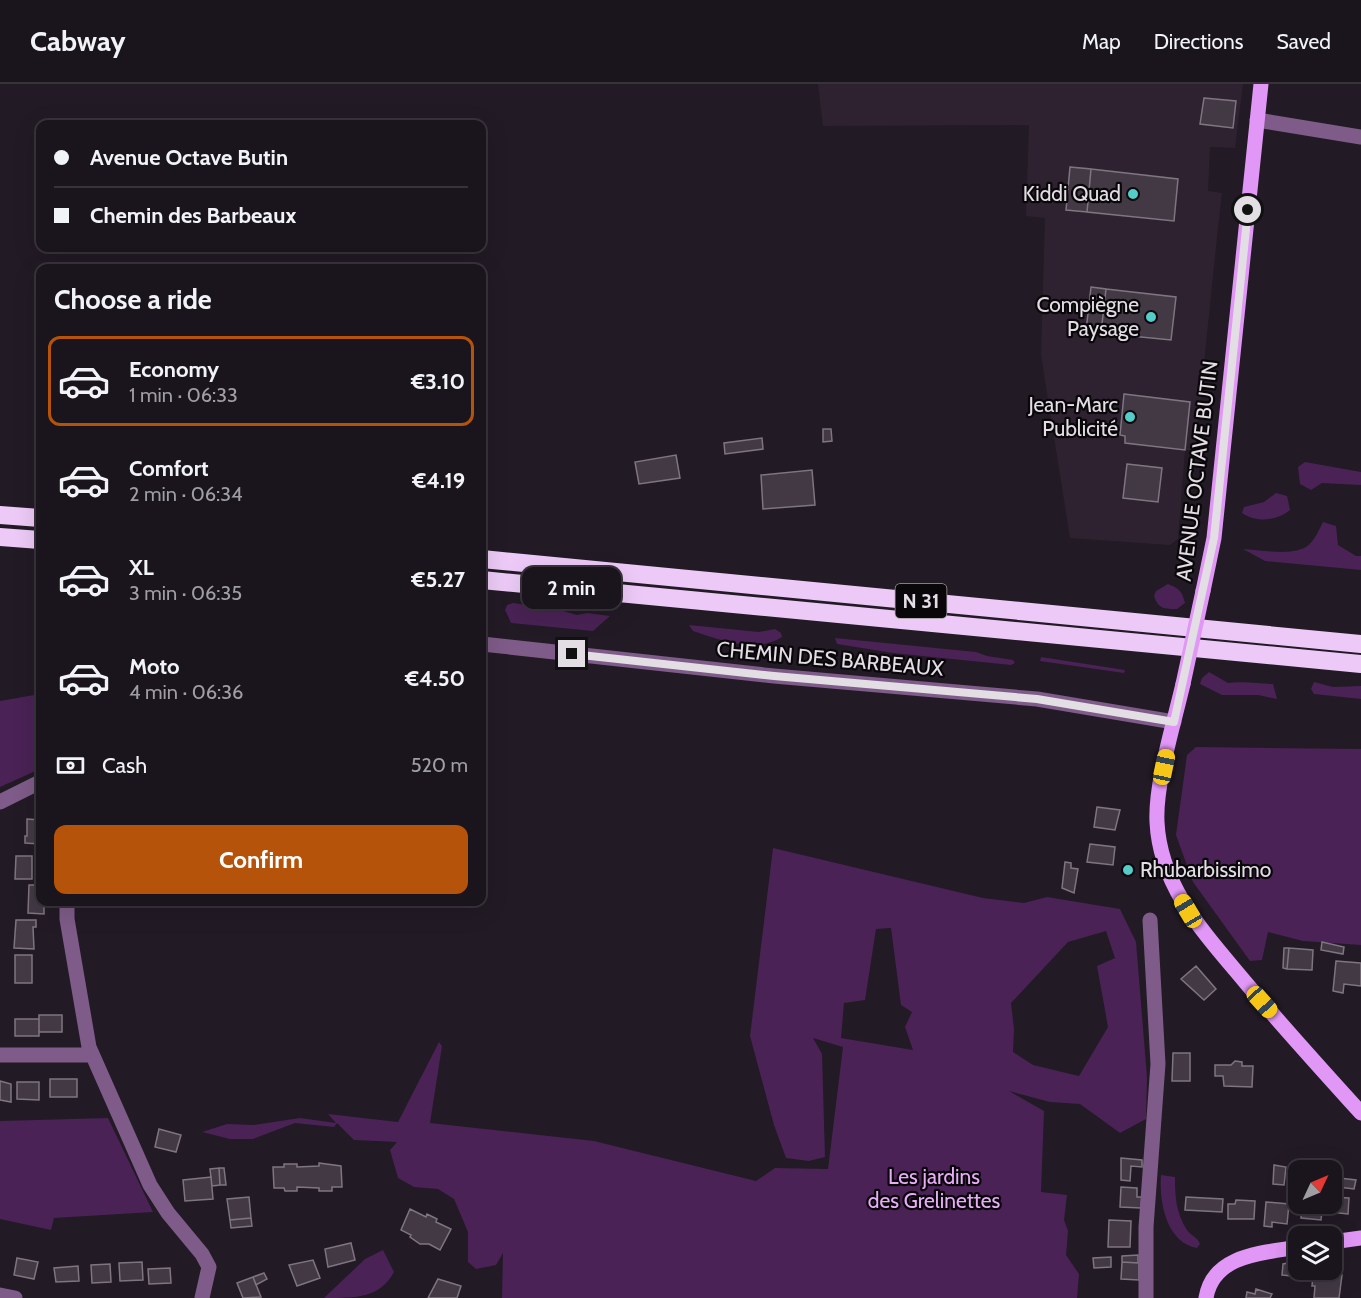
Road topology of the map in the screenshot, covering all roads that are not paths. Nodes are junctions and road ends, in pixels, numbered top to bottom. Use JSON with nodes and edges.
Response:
{"nodes":[{"id":1,"x":1261,"y":84,"type":"edge"},
{"id":2,"x":1257,"y":120,"type":"junction"},
{"id":3,"x":1361,"y":137,"type":"edge"},
{"id":4,"x":0,"y":515,"type":"edge"},
{"id":5,"x":36,"y":518,"type":"edge"},
{"id":6,"x":0,"y":537,"type":"edge"},
{"id":7,"x":36,"y":540,"type":"edge"},
{"id":8,"x":486,"y":559,"type":"edge"},
{"id":9,"x":486,"y":580,"type":"edge"},
{"id":10,"x":486,"y":644,"type":"edge"},
{"id":11,"x":1361,"y":644,"type":"edge"},
{"id":12,"x":1361,"y":664,"type":"edge"},
{"id":13,"x":1174,"y":722,"type":"junction"},
{"id":14,"x":36,"y":784,"type":"edge"},
{"id":15,"x":0,"y":802,"type":"edge"},
{"id":16,"x":67,"y":906,"type":"edge"},
{"id":17,"x":1150,"y":920,"type":"dead end"},
{"id":18,"x":0,"y":1055,"type":"edge"},
{"id":19,"x":92,"y":1055,"type":"junction"},
{"id":20,"x":1361,"y":1113,"type":"edge"},
{"id":21,"x":1361,"y":1238,"type":"edge"},
{"id":22,"x":1342,"y":1241,"type":"edge"},
{"id":23,"x":1288,"y":1249,"type":"edge"},
{"id":24,"x":0,"y":1295,"type":"edge"},
{"id":25,"x":15,"y":1298,"type":"edge"},
{"id":26,"x":202,"y":1298,"type":"edge"},
{"id":27,"x":1146,"y":1298,"type":"edge"},
{"id":28,"x":1206,"y":1298,"type":"edge"}],
"edges":[{"from":1,"to":2,"type":"main road","name":"AVENUE OCTAVE BUTIN"},
{"from":2,"to":3,"type":"street"},
{"from":2,"to":13,"type":"main road","name":"AVENUE OCTAVE BUTIN","bridge":true},
{"from":4,"to":5,"type":"highway"},
{"from":6,"to":7,"type":"highway"},
{"from":8,"to":11,"type":"highway","number":"N 31"},
{"from":9,"to":12,"type":"highway","number":"N 31"},
{"from":10,"to":13,"type":"street","name":"CHEMIN DES BARBEAUX"},
{"from":13,"to":20,"type":"main road","name":"AVENUE OCTAVE BUTIN"},
{"from":14,"to":15,"type":"street"},
{"from":16,"to":19,"type":"street"},
{"from":17,"to":27,"type":"street"},
{"from":18,"to":19,"type":"street"},
{"from":19,"to":26,"type":"street"},
{"from":21,"to":22,"type":"main road"},
{"from":23,"to":28,"type":"main road"},
{"from":24,"to":25,"type":"street"}]}
